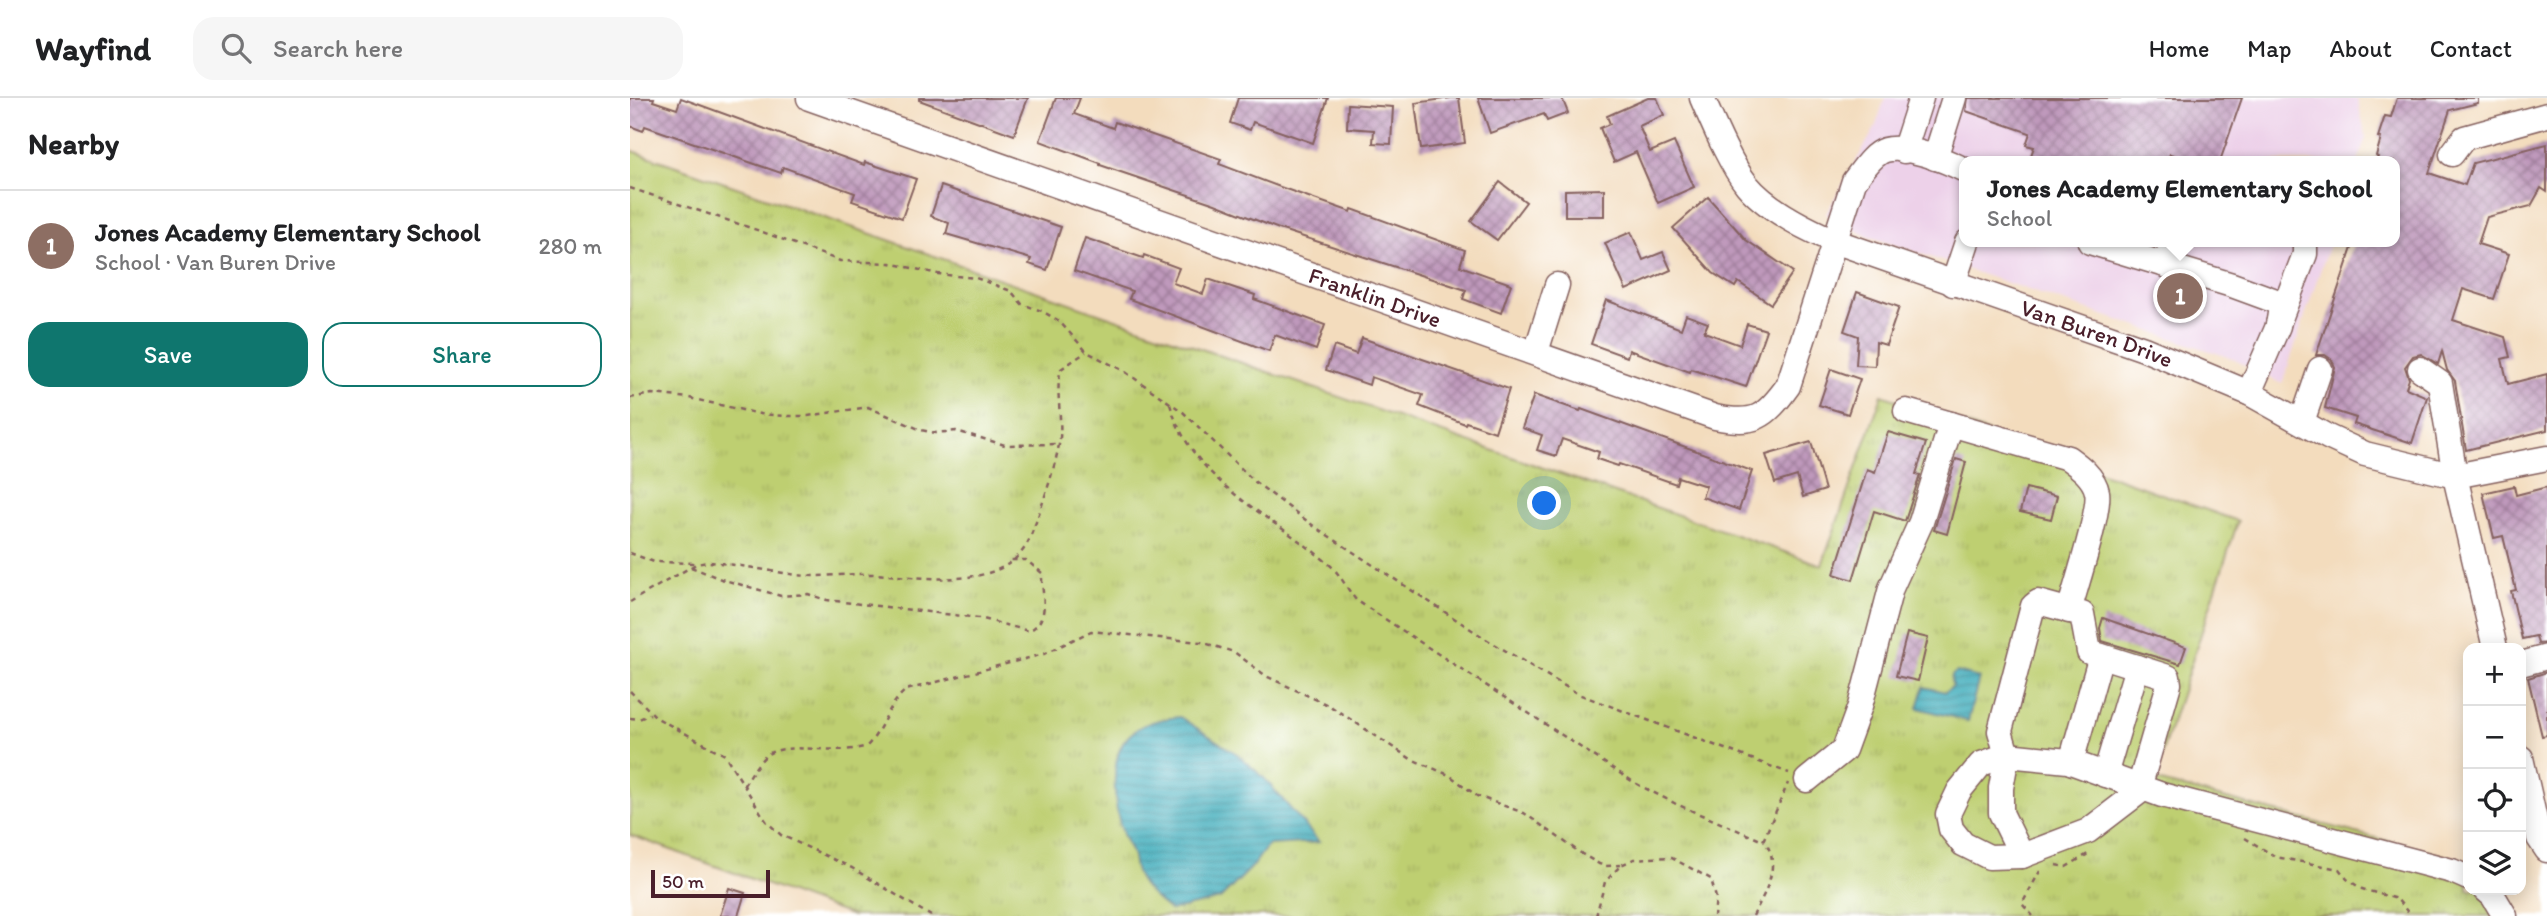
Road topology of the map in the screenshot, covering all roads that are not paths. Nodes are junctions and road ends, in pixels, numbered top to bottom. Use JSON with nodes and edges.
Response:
{"nodes":[{"id":1,"x":809,"y":98,"type":"edge"},
{"id":2,"x":1702,"y":98,"type":"edge"},
{"id":3,"x":1921,"y":98,"type":"edge"},
{"id":4,"x":1954,"y":98,"type":"edge"},
{"id":5,"x":2547,"y":115,"type":"edge"},
{"id":6,"x":1904,"y":151,"type":"junction"},
{"id":7,"x":2452,"y":154,"type":"dead end"},
{"id":8,"x":1934,"y":158,"type":"junction"},
{"id":9,"x":1959,"y":168,"type":"edge"},
{"id":10,"x":1833,"y":241,"type":"junction"},
{"id":11,"x":1965,"y":247,"type":"edge"},
{"id":12,"x":2126,"y":247,"type":"edge"},
{"id":13,"x":2305,"y":247,"type":"edge"},
{"id":14,"x":2169,"y":253,"type":"edge"},
{"id":15,"x":1953,"y":284,"type":"junction"},
{"id":16,"x":1557,"y":285,"type":"dead end"},
{"id":17,"x":2278,"y":324,"type":"junction"},
{"id":18,"x":1536,"y":352,"type":"junction"},
{"id":19,"x":2320,"y":369,"type":"dead end"},
{"id":20,"x":2420,"y":369,"type":"dead end"},
{"id":21,"x":2249,"y":393,"type":"junction"},
{"id":22,"x":1906,"y":411,"type":"dead end"},
{"id":23,"x":2302,"y":422,"type":"junction"},
{"id":24,"x":1951,"y":424,"type":"junction"},
{"id":25,"x":2547,"y":457,"type":"edge"},
{"id":26,"x":2455,"y":476,"type":"junction"},
{"id":27,"x":2069,"y":611,"type":"junction"},
{"id":28,"x":2494,"y":643,"type":"edge"},
{"id":29,"x":2095,"y":654,"type":"junction"},
{"id":30,"x":2547,"y":657,"type":"edge"},
{"id":31,"x":2526,"y":663,"type":"edge"},
{"id":32,"x":2137,"y":667,"type":"junction"},
{"id":33,"x":2007,"y":755,"type":"junction"},
{"id":34,"x":2071,"y":762,"type":"junction"},
{"id":35,"x":2523,"y":769,"type":"edge"},
{"id":36,"x":2105,"y":775,"type":"junction"},
{"id":37,"x":1799,"y":777,"type":"road end"},
{"id":38,"x":2141,"y":788,"type":"junction"},
{"id":39,"x":2547,"y":850,"type":"edge"},
{"id":40,"x":2022,"y":856,"type":"junction"},
{"id":41,"x":2463,"y":876,"type":"edge"},
{"id":42,"x":2492,"y":895,"type":"edge"},
{"id":43,"x":2505,"y":916,"type":"edge"}],
"edges":[{"from":1,"to":18,"type":"street","name":"Franklin Drive"},
{"from":2,"to":10,"type":"street","name":"Van Buren Drive"},
{"from":3,"to":6,"type":"street"},
{"from":4,"to":8,"type":"street"},
{"from":5,"to":7,"type":"street"},
{"from":6,"to":8,"type":"street"},
{"from":6,"to":10,"type":"street","name":"Franklin Drive"},
{"from":8,"to":9,"type":"street"},
{"from":10,"to":15,"type":"street","name":"Van Buren Drive"},
{"from":10,"to":18,"type":"street","name":"Franklin Drive"},
{"from":11,"to":15,"type":"street"},
{"from":12,"to":14,"type":"street"},
{"from":13,"to":17,"type":"street"},
{"from":14,"to":17,"type":"street"},
{"from":15,"to":21,"type":"street","name":"Van Buren Drive"},
{"from":16,"to":18,"type":"street"},
{"from":17,"to":21,"type":"street"},
{"from":19,"to":23,"type":"street"},
{"from":20,"to":26,"type":"street"},
{"from":21,"to":23,"type":"street","name":"Van Buren Drive"},
{"from":22,"to":24,"type":"street"},
{"from":23,"to":26,"type":"street","name":"Van Buren Drive"},
{"from":24,"to":27,"type":"street"},
{"from":24,"to":37,"type":"street"},
{"from":25,"to":26,"type":"street","name":"Van Buren Drive"},
{"from":26,"to":28,"type":"street"},
{"from":27,"to":29,"type":"street"},
{"from":27,"to":33,"type":"street"},
{"from":29,"to":32,"type":"street"},
{"from":29,"to":34,"type":"street"},
{"from":30,"to":31,"type":"street"},
{"from":32,"to":36,"type":"street"},
{"from":32,"to":38,"type":"street"},
{"from":33,"to":34,"type":"street"},
{"from":33,"to":40,"type":"street"},
{"from":33,"to":40,"type":"street"},
{"from":34,"to":36,"type":"street"},
{"from":35,"to":39,"type":"street"},
{"from":36,"to":38,"type":"street"},
{"from":38,"to":40,"type":"street"},
{"from":38,"to":41,"type":"street"},
{"from":42,"to":43,"type":"street"}]}
